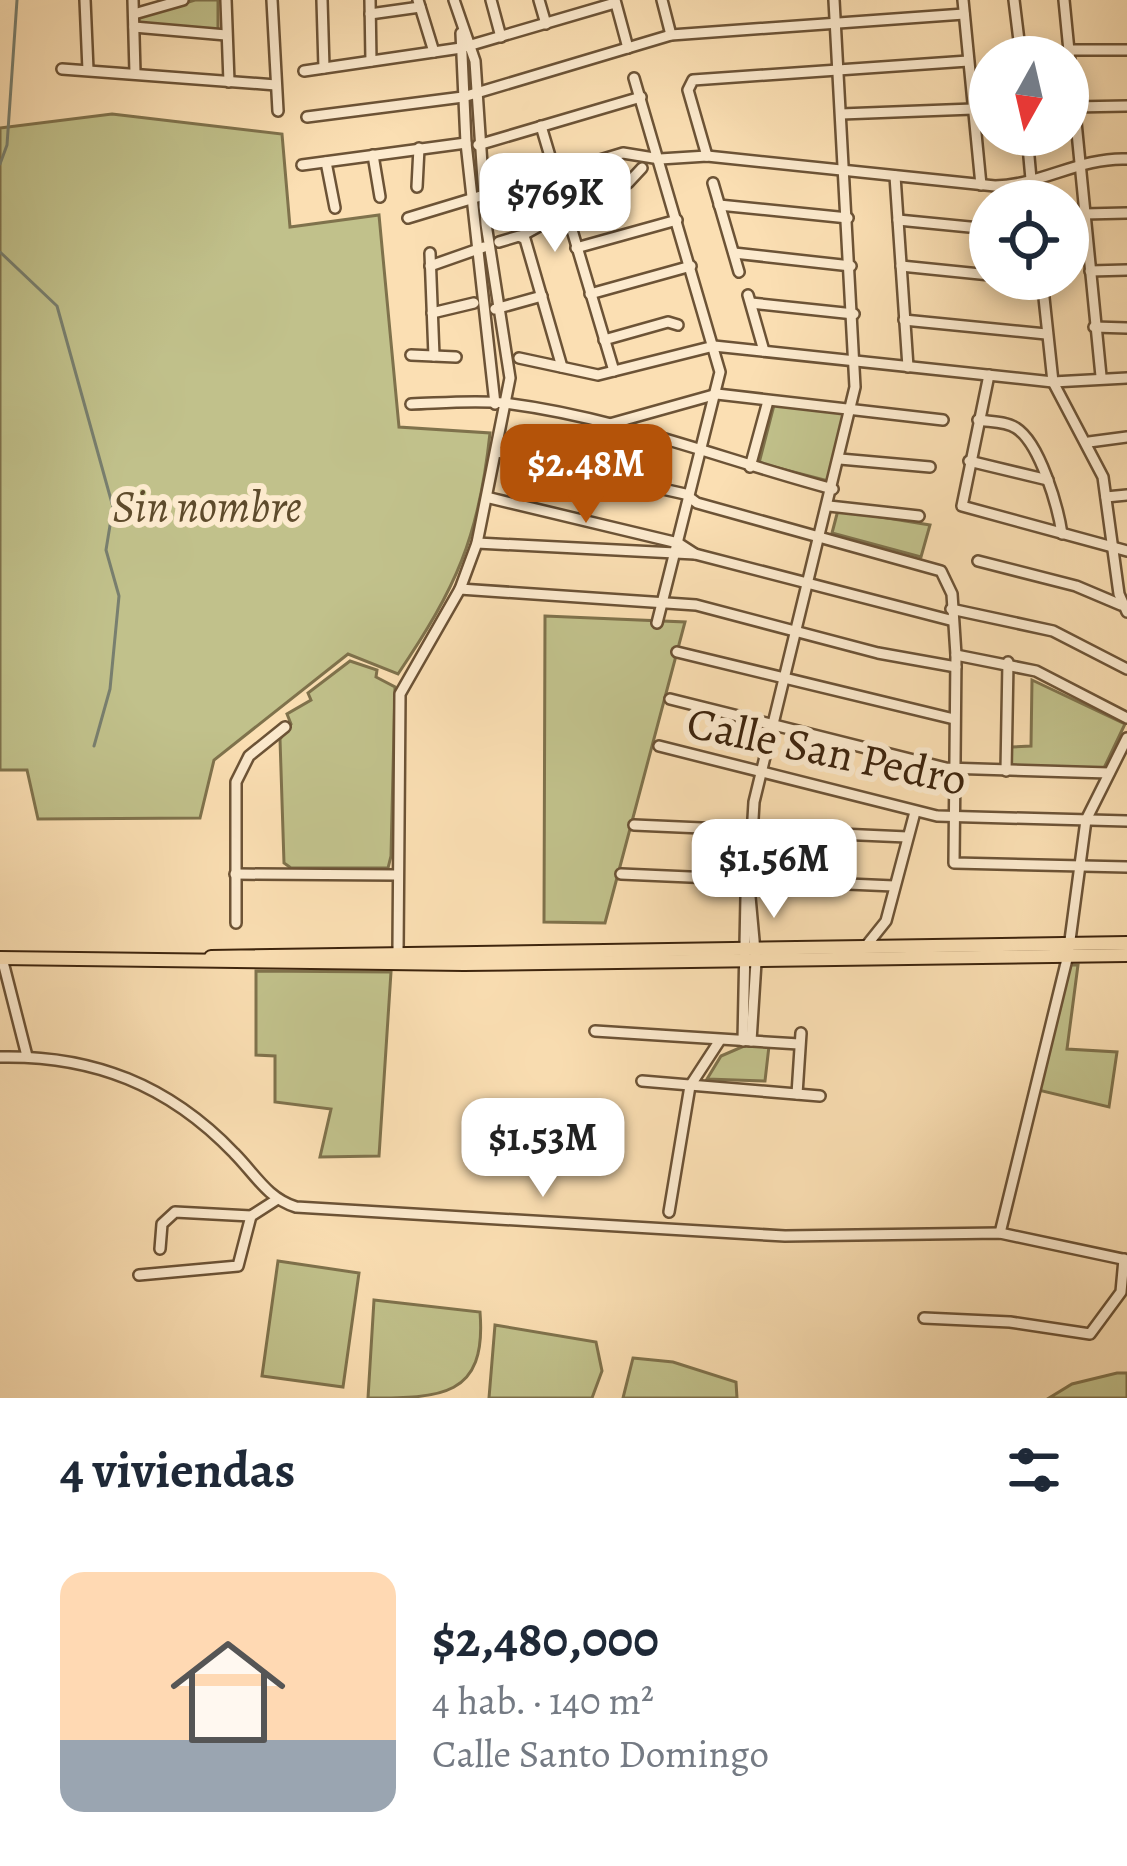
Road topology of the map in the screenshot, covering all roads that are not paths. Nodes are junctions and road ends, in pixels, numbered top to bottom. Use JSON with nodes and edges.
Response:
{"nodes":[{"id":1,"x":85,"y":0,"type":"edge"},
{"id":2,"x":133,"y":0,"type":"edge"},
{"id":3,"x":183,"y":0,"type":"edge"},
{"id":4,"x":226,"y":0,"type":"edge"},
{"id":5,"x":272,"y":0,"type":"edge"},
{"id":6,"x":322,"y":0,"type":"edge"},
{"id":7,"x":370,"y":0,"type":"edge"},
{"id":8,"x":454,"y":0,"type":"edge"},
{"id":9,"x":491,"y":0,"type":"edge"},
{"id":10,"x":539,"y":0,"type":"edge"},
{"id":11,"x":662,"y":0,"type":"edge"},
{"id":12,"x":834,"y":0,"type":"edge"},
{"id":13,"x":963,"y":0,"type":"edge"},
{"id":14,"x":1014,"y":0,"type":"edge"},
{"id":15,"x":1064,"y":0,"type":"edge"},
{"id":16,"x":615,"y":2,"type":"edge"},
{"id":17,"x":419,"y":4,"type":"edge"},
{"id":18,"x":134,"y":14,"type":"junction"},
{"id":19,"x":370,"y":14,"type":"junction"},
{"id":20,"x":964,"y":14,"type":"junction"},
{"id":21,"x":836,"y":23,"type":"junction"},
{"id":22,"x":546,"y":24,"type":"junction"},
{"id":23,"x":134,"y":27,"type":"junction"},
{"id":24,"x":226,"y":35,"type":"junction"},
{"id":25,"x":671,"y":35,"type":"junction"},
{"id":26,"x":1019,"y":36,"type":"edge"},
{"id":27,"x":1068,"y":36,"type":"edge"},
{"id":28,"x":501,"y":37,"type":"junction"},
{"id":29,"x":466,"y":47,"type":"junction"},
{"id":30,"x":628,"y":48,"type":"junction"},
{"id":31,"x":1089,"y":50,"type":"edge"},
{"id":32,"x":1127,"y":50,"type":"edge"},
{"id":33,"x":434,"y":52,"type":"junction"},
{"id":34,"x":371,"y":61,"type":"junction"},
{"id":35,"x":968,"y":62,"type":"junction"},
{"id":36,"x":324,"y":68,"type":"junction"},
{"id":37,"x":62,"y":69,"type":"dead end"},
{"id":38,"x":838,"y":69,"type":"junction"},
{"id":39,"x":88,"y":70,"type":"junction"},
{"id":40,"x":304,"y":71,"type":"dead end"},
{"id":41,"x":969,"y":71,"type":"edge"},
{"id":42,"x":135,"y":73,"type":"junction"},
{"id":43,"x":634,"y":78,"type":"dead end"},
{"id":44,"x":229,"y":82,"type":"junction"},
{"id":45,"x":276,"y":85,"type":"junction"},
{"id":46,"x":477,"y":92,"type":"junction"},
{"id":47,"x":463,"y":97,"type":"junction"},
{"id":48,"x":640,"y":98,"type":"junction"},
{"id":49,"x":1089,"y":106,"type":"edge"},
{"id":50,"x":1127,"y":106,"type":"edge"},
{"id":51,"x":969,"y":109,"type":"edge"},
{"id":52,"x":278,"y":111,"type":"dead end"},
{"id":53,"x":841,"y":114,"type":"junction"},
{"id":54,"x":307,"y":117,"type":"dead end"},
{"id":55,"x":541,"y":126,"type":"junction"},
{"id":56,"x":466,"y":143,"type":"junction"},
{"id":57,"x":478,"y":145,"type":"junction"},
{"id":58,"x":419,"y":148,"type":"junction"},
{"id":59,"x":373,"y":154,"type":"junction"},
{"id":60,"x":707,"y":156,"type":"junction"},
{"id":61,"x":1076,"y":156,"type":"edge"},
{"id":62,"x":660,"y":159,"type":"junction"},
{"id":63,"x":1127,"y":159,"type":"edge"},
{"id":64,"x":326,"y":162,"type":"junction"},
{"id":65,"x":1077,"y":164,"type":"junction"},
{"id":66,"x":302,"y":165,"type":"dead end"},
{"id":67,"x":642,"y":168,"type":"dead end"},
{"id":68,"x":845,"y":170,"type":"junction"},
{"id":69,"x":554,"y":173,"type":"junction"},
{"id":70,"x":896,"y":176,"type":"junction"},
{"id":71,"x":1033,"y":180,"type":"edge"},
{"id":72,"x":1079,"y":180,"type":"edge"},
{"id":73,"x":712,"y":183,"type":"dead end"},
{"id":74,"x":969,"y":184,"type":"edge"},
{"id":75,"x":417,"y":187,"type":"dead end"},
{"id":76,"x":478,"y":196,"type":"junction"},
{"id":77,"x":380,"y":197,"type":"dead end"},
{"id":78,"x":562,"y":201,"type":"junction"},
{"id":79,"x":719,"y":205,"type":"junction"},
{"id":80,"x":335,"y":208,"type":"dead end"},
{"id":81,"x":1127,"y":213,"type":"edge"},
{"id":82,"x":1089,"y":214,"type":"edge"},
{"id":83,"x":408,"y":218,"type":"dead end"},
{"id":84,"x":848,"y":218,"type":"junction"},
{"id":85,"x":677,"y":220,"type":"junction"},
{"id":86,"x":898,"y":220,"type":"junction"},
{"id":87,"x":541,"y":224,"type":"dead end"},
{"id":88,"x":969,"y":227,"type":"edge"},
{"id":89,"x":521,"y":236,"type":"junction"},
{"id":90,"x":489,"y":245,"type":"junction"},
{"id":91,"x":576,"y":248,"type":"junction"},
{"id":92,"x":430,"y":253,"type":"dead end"},
{"id":93,"x":734,"y":254,"type":"junction"},
{"id":94,"x":1089,"y":262,"type":"edge"},
{"id":95,"x":430,"y":266,"type":"junction"},
{"id":96,"x":691,"y":266,"type":"junction"},
{"id":97,"x":851,"y":266,"type":"junction"},
{"id":98,"x":901,"y":266,"type":"junction"},
{"id":99,"x":1127,"y":270,"type":"edge"},
{"id":100,"x":1090,"y":271,"type":"junction"},
{"id":101,"x":739,"y":272,"type":"dead end"},
{"id":102,"x":969,"y":273,"type":"edge"},
{"id":103,"x":590,"y":294,"type":"junction"},
{"id":104,"x":542,"y":296,"type":"junction"},
{"id":105,"x":1043,"y":300,"type":"edge"},
{"id":106,"x":474,"y":303,"type":"dead end"},
{"id":107,"x":493,"y":310,"type":"junction"},
{"id":108,"x":432,"y":313,"type":"junction"},
{"id":109,"x":854,"y":314,"type":"junction"},
{"id":110,"x":904,"y":320,"type":"junction"},
{"id":111,"x":679,"y":325,"type":"dead end"},
{"id":112,"x":1094,"y":328,"type":"junction"},
{"id":113,"x":1127,"y":328,"type":"edge"},
{"id":114,"x":1046,"y":334,"type":"junction"},
{"id":115,"x":604,"y":340,"type":"junction"},
{"id":116,"x":714,"y":346,"type":"junction"},
{"id":117,"x":764,"y":351,"type":"junction"},
{"id":118,"x":411,"y":355,"type":"dead end"},
{"id":119,"x":434,"y":356,"type":"junction"},
{"id":120,"x":456,"y":356,"type":"dead end"},
{"id":121,"x":519,"y":358,"type":"dead end"},
{"id":122,"x":856,"y":362,"type":"junction"},
{"id":123,"x":908,"y":367,"type":"junction"},
{"id":124,"x":562,"y":368,"type":"junction"},
{"id":125,"x":614,"y":371,"type":"junction"},
{"id":126,"x":989,"y":375,"type":"junction"},
{"id":127,"x":1101,"y":376,"type":"junction"},
{"id":128,"x":1127,"y":377,"type":"edge"},
{"id":129,"x":1053,"y":382,"type":"junction"},
{"id":130,"x":717,"y":394,"type":"junction"},
{"id":131,"x":768,"y":401,"type":"junction"},
{"id":132,"x":411,"y":404,"type":"dead end"},
{"id":133,"x":501,"y":406,"type":"junction"},
{"id":134,"x":850,"y":410,"type":"junction"},
{"id":135,"x":943,"y":420,"type":"dead end"},
{"id":136,"x":978,"y":420,"type":"junction"},
{"id":137,"x":605,"y":426,"type":"junction"},
{"id":138,"x":1127,"y":437,"type":"edge"},
{"id":139,"x":1090,"y":442,"type":"junction"},
{"id":140,"x":704,"y":449,"type":"junction"},
{"id":141,"x":498,"y":452,"type":"junction"},
{"id":142,"x":840,"y":459,"type":"junction"},
{"id":143,"x":969,"y":460,"type":"junction"},
{"id":144,"x":750,"y":467,"type":"junction"},
{"id":145,"x":930,"y":467,"type":"dead end"},
{"id":146,"x":1048,"y":480,"type":"junction"},
{"id":147,"x":833,"y":489,"type":"junction"},
{"id":148,"x":1127,"y":495,"type":"edge"},
{"id":149,"x":1106,"y":497,"type":"junction"},
{"id":150,"x":490,"y":498,"type":"junction"},
{"id":151,"x":691,"y":499,"type":"junction"},
{"id":152,"x":829,"y":506,"type":"junction"},
{"id":153,"x":919,"y":516,"type":"dead end"},
{"id":154,"x":1062,"y":534,"type":"junction"},
{"id":155,"x":820,"y":536,"type":"junction"},
{"id":156,"x":477,"y":543,"type":"junction"},
{"id":157,"x":677,"y":549,"type":"junction"},
{"id":158,"x":1121,"y":550,"type":"edge"},
{"id":159,"x":977,"y":561,"type":"dead end"},
{"id":160,"x":807,"y":584,"type":"junction"},
{"id":161,"x":460,"y":589,"type":"junction"},
{"id":162,"x":662,"y":602,"type":"junction"},
{"id":163,"x":1124,"y":609,"type":"edge"},
{"id":164,"x":951,"y":614,"type":"junction"},
{"id":165,"x":657,"y":623,"type":"dead end"},
{"id":166,"x":795,"y":631,"type":"junction"},
{"id":167,"x":677,"y":652,"type":"dead end"},
{"id":168,"x":956,"y":661,"type":"junction"},
{"id":169,"x":1008,"y":662,"type":"junction"},
{"id":170,"x":1127,"y":670,"type":"edge"},
{"id":171,"x":783,"y":679,"type":"junction"},
{"id":172,"x":670,"y":699,"type":"dead end"},
{"id":173,"x":1127,"y":718,"type":"edge"},
{"id":174,"x":954,"y":719,"type":"junction"},
{"id":175,"x":285,"y":727,"type":"dead end"},
{"id":176,"x":772,"y":727,"type":"junction"},
{"id":177,"x":1127,"y":738,"type":"edge"},
{"id":178,"x":659,"y":746,"type":"dead end"},
{"id":179,"x":953,"y":769,"type":"junction"},
{"id":180,"x":1006,"y":771,"type":"junction"},
{"id":181,"x":1109,"y":773,"type":"junction"},
{"id":182,"x":761,"y":774,"type":"junction"},
{"id":183,"x":914,"y":812,"type":"junction"},
{"id":184,"x":952,"y":817,"type":"junction"},
{"id":185,"x":1086,"y":820,"type":"junction"},
{"id":186,"x":1127,"y":821,"type":"edge"},
{"id":187,"x":634,"y":825,"type":"dead end"},
{"id":188,"x":751,"y":829,"type":"junction"},
{"id":189,"x":907,"y":837,"type":"junction"},
{"id":190,"x":1077,"y":866,"type":"junction"},
{"id":191,"x":1127,"y":867,"type":"edge"},
{"id":192,"x":235,"y":874,"type":"junction"},
{"id":193,"x":621,"y":874,"type":"dead end"},
{"id":194,"x":397,"y":875,"type":"junction"},
{"id":195,"x":749,"y":882,"type":"junction"},
{"id":196,"x":894,"y":886,"type":"junction"},
{"id":197,"x":886,"y":921,"type":"junction"},
{"id":198,"x":236,"y":923,"type":"dead end"},
{"id":199,"x":1127,"y":944,"type":"edge"},
{"id":200,"x":866,"y":946,"type":"junction"},
{"id":201,"x":903,"y":946,"type":"junction"},
{"id":202,"x":1067,"y":950,"type":"junction"},
{"id":203,"x":398,"y":952,"type":"junction"},
{"id":204,"x":749,"y":955,"type":"junction"},
{"id":205,"x":1127,"y":955,"type":"edge"},
{"id":206,"x":1,"y":958,"type":"edge"},
{"id":207,"x":303,"y":958,"type":"junction"},
{"id":208,"x":595,"y":1031,"type":"dead end"},
{"id":209,"x":720,"y":1040,"type":"junction"},
{"id":210,"x":747,"y":1041,"type":"junction"},
{"id":211,"x":27,"y":1056,"type":"junction"},
{"id":212,"x":0,"y":1057,"type":"edge"},
{"id":213,"x":642,"y":1081,"type":"dead end"},
{"id":214,"x":690,"y":1086,"type":"junction"},
{"id":215,"x":796,"y":1094,"type":"junction"},
{"id":216,"x":820,"y":1096,"type":"dead end"},
{"id":217,"x":264,"y":1188,"type":"junction"},
{"id":218,"x":276,"y":1200,"type":"junction"},
{"id":219,"x":255,"y":1212,"type":"junction"},
{"id":220,"x":669,"y":1212,"type":"dead end"},
{"id":221,"x":1000,"y":1233,"type":"junction"},
{"id":222,"x":160,"y":1249,"type":"dead end"},
{"id":223,"x":1125,"y":1260,"type":"edge"},
{"id":224,"x":139,"y":1275,"type":"dead end"},
{"id":225,"x":924,"y":1318,"type":"dead end"}],
"edges":[{"from":1,"to":39,"type":"street"},
{"from":2,"to":18,"type":"street"},
{"from":3,"to":18,"type":"street"},
{"from":4,"to":24,"type":"street"},
{"from":5,"to":45,"type":"street"},
{"from":6,"to":36,"type":"street"},
{"from":7,"to":19,"type":"street"},
{"from":8,"to":29,"type":"street"},
{"from":9,"to":28,"type":"street"},
{"from":10,"to":22,"type":"street"},
{"from":11,"to":25,"type":"street"},
{"from":12,"to":21,"type":"street"},
{"from":13,"to":20,"type":"street"},
{"from":14,"to":26,"type":"street"},
{"from":15,"to":27,"type":"street"},
{"from":16,"to":22,"type":"street"},
{"from":16,"to":30,"type":"street"},
{"from":17,"to":19,"type":"street"},
{"from":17,"to":33,"type":"street"},
{"from":18,"to":23,"type":"street"},
{"from":19,"to":34,"type":"street"},
{"from":20,"to":21,"type":"street"},
{"from":20,"to":35,"type":"street"},
{"from":21,"to":25,"type":"street"},
{"from":21,"to":38,"type":"street"},
{"from":22,"to":28,"type":"street"},
{"from":23,"to":24,"type":"street"},
{"from":23,"to":42,"type":"street"},
{"from":24,"to":44,"type":"street"},
{"from":25,"to":30,"type":"street"},
{"from":28,"to":29,"type":"street"},
{"from":29,"to":33,"type":"street"},
{"from":29,"to":46,"type":"street"},
{"from":29,"to":47,"type":"street"},
{"from":30,"to":46,"type":"street"},
{"from":31,"to":32,"type":"street"},
{"from":33,"to":34,"type":"street"},
{"from":34,"to":36,"type":"street"},
{"from":35,"to":38,"type":"street"},
{"from":35,"to":41,"type":"street"},
{"from":36,"to":40,"type":"street"},
{"from":37,"to":39,"type":"street"},
{"from":38,"to":53,"type":"street"},
{"from":38,"to":60,"type":"street"},
{"from":39,"to":42,"type":"street"},
{"from":42,"to":44,"type":"street"},
{"from":43,"to":48,"type":"street"},
{"from":44,"to":45,"type":"street"},
{"from":45,"to":52,"type":"street"},
{"from":46,"to":47,"type":"street"},
{"from":46,"to":57,"type":"street"},
{"from":47,"to":54,"type":"street"},
{"from":47,"to":56,"type":"street"},
{"from":48,"to":55,"type":"street"},
{"from":48,"to":62,"type":"street"},
{"from":49,"to":50,"type":"street"},
{"from":51,"to":53,"type":"street"},
{"from":53,"to":68,"type":"street"},
{"from":55,"to":57,"type":"street"},
{"from":55,"to":69,"type":"street"},
{"from":56,"to":58,"type":"street"},
{"from":56,"to":76,"type":"street"},
{"from":57,"to":76,"type":"street"},
{"from":58,"to":59,"type":"street"},
{"from":58,"to":75,"type":"street"},
{"from":59,"to":64,"type":"street"},
{"from":59,"to":77,"type":"street"},
{"from":60,"to":62,"type":"street"},
{"from":60,"to":68,"type":"street"},
{"from":61,"to":65,"type":"street"},
{"from":62,"to":69,"type":"street"},
{"from":62,"to":85,"type":"street"},
{"from":63,"to":65,"type":"street"},
{"from":64,"to":66,"type":"street"},
{"from":64,"to":80,"type":"street"},
{"from":65,"to":71,"type":"street"},
{"from":65,"to":72,"type":"street"},
{"from":67,"to":78,"type":"street"},
{"from":68,"to":70,"type":"street"},
{"from":68,"to":84,"type":"street"},
{"from":69,"to":76,"type":"street"},
{"from":69,"to":78,"type":"street"},
{"from":70,"to":74,"type":"street"},
{"from":70,"to":86,"type":"street"},
{"from":73,"to":79,"type":"street"},
{"from":76,"to":83,"type":"street"},
{"from":76,"to":90,"type":"street"},
{"from":78,"to":91,"type":"street"},
{"from":79,"to":84,"type":"street"},
{"from":79,"to":93,"type":"street"},
{"from":81,"to":82,"type":"street"},
{"from":84,"to":97,"type":"street"},
{"from":85,"to":91,"type":"street"},
{"from":85,"to":96,"type":"street"},
{"from":86,"to":88,"type":"street"},
{"from":86,"to":98,"type":"street"},
{"from":87,"to":89,"type":"street"},
{"from":89,"to":90,"type":"street"},
{"from":89,"to":104,"type":"street"},
{"from":90,"to":95,"type":"street"},
{"from":90,"to":107,"type":"street"},
{"from":91,"to":103,"type":"street"},
{"from":92,"to":95,"type":"street"},
{"from":93,"to":97,"type":"street"},
{"from":93,"to":101,"type":"street"},
{"from":94,"to":100,"type":"street"},
{"from":95,"to":108,"type":"street"},
{"from":96,"to":103,"type":"street"},
{"from":96,"to":116,"type":"street"},
{"from":97,"to":109,"type":"street"},
{"from":98,"to":102,"type":"street"},
{"from":98,"to":110,"type":"street"},
{"from":99,"to":100,"type":"street"},
{"from":100,"to":112,"type":"street"},
{"from":103,"to":115,"type":"street"},
{"from":104,"to":107,"type":"street"},
{"from":104,"to":124,"type":"street"},
{"from":105,"to":114,"type":"street"},
{"from":106,"to":108,"type":"street"},
{"from":107,"to":133,"type":"street"},
{"from":108,"to":119,"type":"street"},
{"from":109,"to":117,"type":"street"},
{"from":109,"to":122,"type":"street"},
{"from":110,"to":114,"type":"street"},
{"from":110,"to":123,"type":"street"},
{"from":111,"to":115,"type":"street"},
{"from":112,"to":113,"type":"street"},
{"from":112,"to":127,"type":"street"},
{"from":114,"to":129,"type":"street"},
{"from":115,"to":125,"type":"street"},
{"from":116,"to":117,"type":"street"},
{"from":116,"to":125,"type":"street"},
{"from":116,"to":130,"type":"street"},
{"from":117,"to":122,"type":"street"},
{"from":118,"to":119,"type":"street"},
{"from":119,"to":120,"type":"street"},
{"from":121,"to":124,"type":"street"},
{"from":122,"to":123,"type":"street"},
{"from":122,"to":134,"type":"street"},
{"from":123,"to":126,"type":"street"},
{"from":124,"to":125,"type":"street"},
{"from":126,"to":129,"type":"street"},
{"from":126,"to":136,"type":"street"},
{"from":127,"to":128,"type":"street"},
{"from":127,"to":129,"type":"street"},
{"from":129,"to":139,"type":"street"},
{"from":130,"to":131,"type":"street"},
{"from":130,"to":137,"type":"street"},
{"from":130,"to":140,"type":"street"},
{"from":131,"to":134,"type":"street"},
{"from":131,"to":144,"type":"street"},
{"from":132,"to":133,"type":"street"},
{"from":133,"to":137,"type":"street"},
{"from":133,"to":141,"type":"street"},
{"from":134,"to":135,"type":"street"},
{"from":134,"to":142,"type":"street"},
{"from":136,"to":143,"type":"street"},
{"from":136,"to":146,"type":"street"},
{"from":137,"to":140,"type":"street"},
{"from":138,"to":139,"type":"street"},
{"from":139,"to":149,"type":"street"},
{"from":140,"to":144,"type":"street"},
{"from":140,"to":151,"type":"street"},
{"from":141,"to":150,"type":"street"},
{"from":141,"to":151,"type":"street"},
{"from":142,"to":145,"type":"street"},
{"from":142,"to":147,"type":"street"},
{"from":143,"to":146,"type":"street"},
{"from":143,"to":154,"type":"street"},
{"from":144,"to":147,"type":"street"},
{"from":146,"to":154,"type":"street"},
{"from":147,"to":152,"type":"street"},
{"from":148,"to":149,"type":"street"},
{"from":149,"to":158,"type":"street"},
{"from":150,"to":156,"type":"street"},
{"from":150,"to":157,"type":"street"},
{"from":151,"to":155,"type":"street"},
{"from":151,"to":157,"type":"street"},
{"from":152,"to":153,"type":"street"},
{"from":152,"to":155,"type":"street"},
{"from":154,"to":158,"type":"street"},
{"from":155,"to":160,"type":"street"},
{"from":155,"to":164,"type":"street"},
{"from":156,"to":157,"type":"street"},
{"from":156,"to":161,"type":"street"},
{"from":157,"to":160,"type":"street"},
{"from":157,"to":162,"type":"street"},
{"from":158,"to":163,"type":"street"},
{"from":159,"to":163,"type":"street"},
{"from":160,"to":164,"type":"street"},
{"from":160,"to":166,"type":"street"},
{"from":161,"to":162,"type":"street"},
{"from":161,"to":194,"type":"street"},
{"from":162,"to":165,"type":"street"},
{"from":162,"to":166,"type":"street"},
{"from":164,"to":168,"type":"street"},
{"from":164,"to":170,"type":"street"},
{"from":166,"to":168,"type":"street"},
{"from":166,"to":171,"type":"street"},
{"from":167,"to":171,"type":"street"},
{"from":168,"to":169,"type":"street"},
{"from":168,"to":174,"type":"street"},
{"from":169,"to":173,"type":"street"},
{"from":169,"to":180,"type":"street"},
{"from":171,"to":174,"type":"street"},
{"from":171,"to":176,"type":"street"},
{"from":172,"to":176,"type":"street"},
{"from":174,"to":179,"type":"street"},
{"from":175,"to":192,"type":"street"},
{"from":176,"to":179,"type":"street"},
{"from":176,"to":182,"type":"street"},
{"from":177,"to":181,"type":"street"},
{"from":178,"to":182,"type":"street","name":"Calle San Pedro"},
{"from":179,"to":180,"type":"street"},
{"from":179,"to":184,"type":"street"},
{"from":180,"to":181,"type":"street"},
{"from":181,"to":185,"type":"street"},
{"from":182,"to":183,"type":"street","name":"Calle San Pedro"},
{"from":182,"to":188,"type":"street"},
{"from":183,"to":184,"type":"street","name":"Calle San Pedro"},
{"from":183,"to":189,"type":"street"},
{"from":184,"to":185,"type":"street","name":"Calle San Pedro"},
{"from":184,"to":190,"type":"street"},
{"from":185,"to":186,"type":"street","name":"Calle San Pedro"},
{"from":185,"to":190,"type":"street"},
{"from":187,"to":188,"type":"street"},
{"from":188,"to":189,"type":"street"},
{"from":188,"to":195,"type":"street"},
{"from":189,"to":196,"type":"street"},
{"from":190,"to":191,"type":"street"},
{"from":190,"to":202,"type":"street"},
{"from":192,"to":194,"type":"street"},
{"from":192,"to":198,"type":"street"},
{"from":193,"to":195,"type":"street"},
{"from":194,"to":203,"type":"street"},
{"from":195,"to":196,"type":"street"},
{"from":195,"to":204,"type":"street"},
{"from":196,"to":197,"type":"street"},
{"from":197,"to":200,"type":"street"},
{"from":197,"to":201,"type":"street"},
{"from":199,"to":202,"type":"main road"},
{"from":200,"to":201,"type":"main road"},
{"from":200,"to":204,"type":"main road"},
{"from":201,"to":202,"type":"main road"},
{"from":202,"to":204,"type":"main road"},
{"from":202,"to":205,"type":"main road"},
{"from":202,"to":221,"type":"street"},
{"from":203,"to":204,"type":"main road"},
{"from":203,"to":207,"type":"main road"},
{"from":204,"to":207,"type":"main road"},
{"from":204,"to":210,"type":"street"},
{"from":206,"to":207,"type":"main road"},
{"from":206,"to":211,"type":"street"},
{"from":208,"to":209,"type":"street"},
{"from":209,"to":210,"type":"street"},
{"from":209,"to":214,"type":"street"},
{"from":210,"to":215,"type":"street"},
{"from":211,"to":212,"type":"street"},
{"from":211,"to":217,"type":"street"},
{"from":213,"to":214,"type":"street"},
{"from":214,"to":215,"type":"street"},
{"from":214,"to":220,"type":"street"},
{"from":215,"to":216,"type":"street"},
{"from":217,"to":218,"type":"street"},
{"from":217,"to":219,"type":"street"},
{"from":218,"to":219,"type":"street"},
{"from":218,"to":221,"type":"street"},
{"from":219,"to":222,"type":"street"},
{"from":219,"to":224,"type":"street"},
{"from":221,"to":223,"type":"street"},
{"from":223,"to":225,"type":"street"}]}
